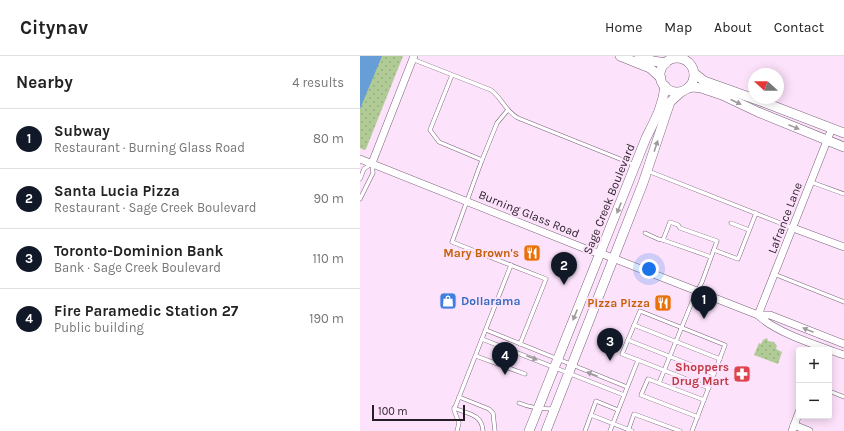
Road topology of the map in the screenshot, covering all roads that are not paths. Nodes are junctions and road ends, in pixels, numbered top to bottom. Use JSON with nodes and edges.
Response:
{"nodes":[{"id":1,"x":620,"y":56,"type":"edge"},
{"id":2,"x":639,"y":56,"type":"edge"},
{"id":3,"x":677,"y":57,"type":"edge"},
{"id":4,"x":413,"y":58,"type":"edge"},
{"id":5,"x":666,"y":63,"type":"junction"},
{"id":6,"x":691,"y":64,"type":"edge"},
{"id":7,"x":452,"y":75,"type":"junction"},
{"id":8,"x":663,"y":82,"type":"junction"},
{"id":9,"x":684,"y":90,"type":"junction"},
{"id":10,"x":508,"y":111,"type":"junction"},
{"id":11,"x":832,"y":128,"type":"junction"},
{"id":12,"x":844,"y":133,"type":"edge"},
{"id":13,"x":827,"y":140,"type":"junction"},
{"id":14,"x":844,"y":147,"type":"edge"},
{"id":15,"x":360,"y":159,"type":"edge"},
{"id":16,"x":482,"y":160,"type":"junction"},
{"id":17,"x":372,"y":163,"type":"junction"},
{"id":18,"x":635,"y":165,"type":"junction"},
{"id":19,"x":647,"y":170,"type":"junction"},
{"id":20,"x":360,"y":178,"type":"edge"},
{"id":21,"x":811,"y":182,"type":"junction"},
{"id":22,"x":844,"y":194,"type":"edge"},
{"id":23,"x":360,"y":199,"type":"edge"},
{"id":24,"x":467,"y":200,"type":"junction"},
{"id":25,"x":756,"y":213,"type":"junction"},
{"id":26,"x":730,"y":223,"type":"dead end"},
{"id":27,"x":793,"y":228,"type":"junction"},
{"id":28,"x":749,"y":230,"type":"junction"},
{"id":29,"x":645,"y":233,"type":"dead end"},
{"id":30,"x":663,"y":240,"type":"junction"},
{"id":31,"x":844,"y":247,"type":"edge"},
{"id":32,"x":714,"y":250,"type":"junction"},
{"id":33,"x":600,"y":253,"type":"junction"},
{"id":34,"x":613,"y":258,"type":"junction"},
{"id":35,"x":711,"y":258,"type":"junction"},
{"id":36,"x":511,"y":265,"type":"junction"},
{"id":37,"x":774,"y":274,"type":"junction"},
{"id":38,"x":698,"y":292,"type":"junction"},
{"id":39,"x":844,"y":302,"type":"edge"},
{"id":40,"x":758,"y":315,"type":"junction"},
{"id":41,"x":634,"y":325,"type":"junction"},
{"id":42,"x":682,"y":328,"type":"junction"},
{"id":43,"x":486,"y":330,"type":"junction"},
{"id":44,"x":828,"y":338,"type":"junction"},
{"id":45,"x":482,"y":339,"type":"junction"},
{"id":46,"x":628,"y":340,"type":"junction"},
{"id":47,"x":676,"y":342,"type":"junction"},
{"id":48,"x":520,"y":344,"type":"junction"},
{"id":49,"x":844,"y":344,"type":"edge"},
{"id":50,"x":820,"y":347,"type":"edge"},
{"id":51,"x":825,"y":347,"type":"edge"},
{"id":52,"x":832,"y":351,"type":"edge"},
{"id":53,"x":844,"y":355,"type":"edge"},
{"id":54,"x":476,"y":356,"type":"junction"},
{"id":55,"x":670,"y":357,"type":"junction"},
{"id":56,"x":638,"y":360,"type":"junction"},
{"id":57,"x":720,"y":360,"type":"junction"},
{"id":58,"x":556,"y":363,"type":"junction"},
{"id":59,"x":570,"y":369,"type":"junction"},
{"id":60,"x":665,"y":370,"type":"junction"},
{"id":61,"x":524,"y":374,"type":"dead end"},
{"id":62,"x":714,"y":374,"type":"junction"},
{"id":63,"x":659,"y":383,"type":"junction"},
{"id":64,"x":627,"y":387,"type":"junction"},
{"id":65,"x":709,"y":388,"type":"junction"},
{"id":66,"x":832,"y":392,"type":"edge"},
{"id":67,"x":624,"y":395,"type":"junction"},
{"id":68,"x":459,"y":397,"type":"junction"},
{"id":69,"x":844,"y":397,"type":"edge"},
{"id":70,"x":704,"y":400,"type":"junction"},
{"id":71,"x":519,"y":403,"type":"dead end"},
{"id":72,"x":454,"y":408,"type":"junction"},
{"id":73,"x":555,"y":408,"type":"junction"},
{"id":74,"x":538,"y":409,"type":"junction"},
{"id":75,"x":618,"y":410,"type":"junction"},
{"id":76,"x":591,"y":415,"type":"junction"},
{"id":77,"x":698,"y":417,"type":"junction"},
{"id":78,"x":613,"y":424,"type":"junction"},
{"id":79,"x":793,"y":428,"type":"edge"},
{"id":80,"x":457,"y":431,"type":"edge"},
{"id":81,"x":483,"y":431,"type":"edge"},
{"id":82,"x":495,"y":431,"type":"edge"},
{"id":83,"x":529,"y":431,"type":"edge"},
{"id":84,"x":546,"y":431,"type":"edge"},
{"id":85,"x":586,"y":431,"type":"edge"},
{"id":86,"x":610,"y":431,"type":"edge"},
{"id":87,"x":629,"y":431,"type":"edge"},
{"id":88,"x":680,"y":431,"type":"edge"},
{"id":89,"x":692,"y":431,"type":"edge"},
{"id":90,"x":809,"y":431,"type":"edge"}],
"edges":[{"from":1,"to":8,"type":"street"},
{"from":2,"to":5,"type":"street"},
{"from":3,"to":5,"type":"street"},
{"from":3,"to":6,"type":"street"},
{"from":4,"to":7,"type":"lane"},
{"from":4,"to":17,"type":"street"},
{"from":5,"to":8,"type":"street"},
{"from":6,"to":9,"type":"street"},
{"from":6,"to":11,"type":"street"},
{"from":7,"to":10,"type":"lane"},
{"from":7,"to":16,"type":"lane"},
{"from":8,"to":9,"type":"street"},
{"from":8,"to":18,"type":"street","name":"Sage Creek Boulevard"},
{"from":9,"to":13,"type":"street","one_way":true},
{"from":19,"to":9,"type":"street","name":"Sage Creek Boulevard","one_way":true},
{"from":10,"to":16,"type":"lane"},
{"from":10,"to":18,"type":"lane"},
{"from":11,"to":12,"type":"street"},
{"from":11,"to":13,"type":"street","name":"Lafrance Lane"},
{"from":13,"to":14,"type":"street"},
{"from":13,"to":21,"type":"street","name":"Lafrance Lane"},
{"from":15,"to":17,"type":"street","name":"Burning Glass Road"},
{"from":16,"to":24,"type":"lane"},
{"from":17,"to":20,"type":"lane"},
{"from":17,"to":23,"type":"lane"},
{"from":17,"to":24,"type":"street","name":"Burning Glass Road"},
{"from":18,"to":33,"type":"street","name":"Sage Creek Boulevard","one_way":true},
{"from":19,"to":25,"type":"lane"},
{"from":19,"to":34,"type":"street","name":"Sage Creek Boulevard"},
{"from":21,"to":22,"type":"lane"},
{"from":21,"to":27,"type":"street","name":"Lafrance Lane"},
{"from":24,"to":33,"type":"street","name":"Burning Glass Road"},
{"from":24,"to":36,"type":"lane"},
{"from":25,"to":27,"type":"lane"},
{"from":25,"to":28,"type":"lane"},
{"from":26,"to":28,"type":"lane"},
{"from":27,"to":31,"type":"street"},
{"from":27,"to":37,"type":"street","name":"Lafrance Lane"},
{"from":28,"to":32,"type":"lane"},
{"from":29,"to":30,"type":"lane"},
{"from":30,"to":32,"type":"lane"},
{"from":30,"to":35,"type":"lane"},
{"from":32,"to":35,"type":"lane"},
{"from":33,"to":34,"type":"street","name":"Burning Glass Road"},
{"from":33,"to":58,"type":"street","name":"Sage Creek Boulevard","one_way":true},
{"from":34,"to":38,"type":"street","name":"Burning Glass Road"},
{"from":34,"to":59,"type":"street","name":"Sage Creek Boulevard"},
{"from":35,"to":38,"type":"lane"},
{"from":36,"to":43,"type":"lane"},
{"from":36,"to":48,"type":"lane"},
{"from":37,"to":39,"type":"lane"},
{"from":37,"to":40,"type":"street","name":"Lafrance Lane"},
{"from":38,"to":40,"type":"street","name":"Burning Glass Road"},
{"from":38,"to":42,"type":"lane"},
{"from":44,"to":40,"type":"street","name":"Burning Glass Road","one_way":true},
{"from":40,"to":50,"type":"street","name":"Burning Glass Road"},
{"from":41,"to":42,"type":"lane"},
{"from":41,"to":46,"type":"lane"},
{"from":41,"to":47,"type":"lane"},
{"from":42,"to":47,"type":"lane"},
{"from":42,"to":57,"type":"lane"},
{"from":43,"to":45,"type":"lane"},
{"from":43,"to":48,"type":"lane"},
{"from":44,"to":49,"type":"street","name":"Burning Glass Road"},
{"from":44,"to":51,"type":"street"},
{"from":45,"to":54,"type":"lane"},
{"from":45,"to":58,"type":"lane","one_way":true},
{"from":46,"to":55,"type":"lane"},
{"from":46,"to":56,"type":"lane"},
{"from":47,"to":55,"type":"lane"},
{"from":47,"to":57,"type":"lane"},
{"from":48,"to":58,"type":"lane"},
{"from":52,"to":53,"type":"street","name":"Burning Glass Road"},
{"from":54,"to":61,"type":"lane"},
{"from":54,"to":68,"type":"lane"},
{"from":55,"to":60,"type":"lane"},
{"from":55,"to":62,"type":"lane"},
{"from":56,"to":60,"type":"lane"},
{"from":56,"to":64,"type":"lane"},
{"from":57,"to":62,"type":"lane"},
{"from":58,"to":59,"type":"lane"},
{"from":58,"to":59,"type":"lane"},
{"from":58,"to":74,"type":"street","name":"Sage Creek Boulevard"},
{"from":64,"to":59,"type":"lane","one_way":true},
{"from":59,"to":67,"type":"lane"},
{"from":59,"to":73,"type":"street","name":"Sage Creek Boulevard"},
{"from":60,"to":63,"type":"lane"},
{"from":60,"to":65,"type":"lane"},
{"from":62,"to":65,"type":"lane"},
{"from":63,"to":70,"type":"lane"},
{"from":63,"to":77,"type":"lane"},
{"from":64,"to":67,"type":"lane"},
{"from":65,"to":70,"type":"lane"},
{"from":66,"to":69,"type":"lane"},
{"from":67,"to":75,"type":"lane"},
{"from":68,"to":72,"type":"lane"},
{"from":68,"to":82,"type":"lane"},
{"from":70,"to":77,"type":"lane"},
{"from":71,"to":74,"type":"lane"},
{"from":72,"to":80,"type":"lane"},
{"from":72,"to":81,"type":"lane"},
{"from":73,"to":74,"type":"lane"},
{"from":73,"to":84,"type":"street","name":"Sage Creek Boulevard"},
{"from":74,"to":83,"type":"street","name":"Sage Creek Boulevard"},
{"from":75,"to":76,"type":"lane"},
{"from":75,"to":78,"type":"lane"},
{"from":76,"to":78,"type":"lane"},
{"from":76,"to":85,"type":"lane"},
{"from":77,"to":89,"type":"lane"},
{"from":78,"to":86,"type":"lane"},
{"from":78,"to":87,"type":"lane"},
{"from":79,"to":90,"type":"street"},
{"from":87,"to":88,"type":"lane"}]}
